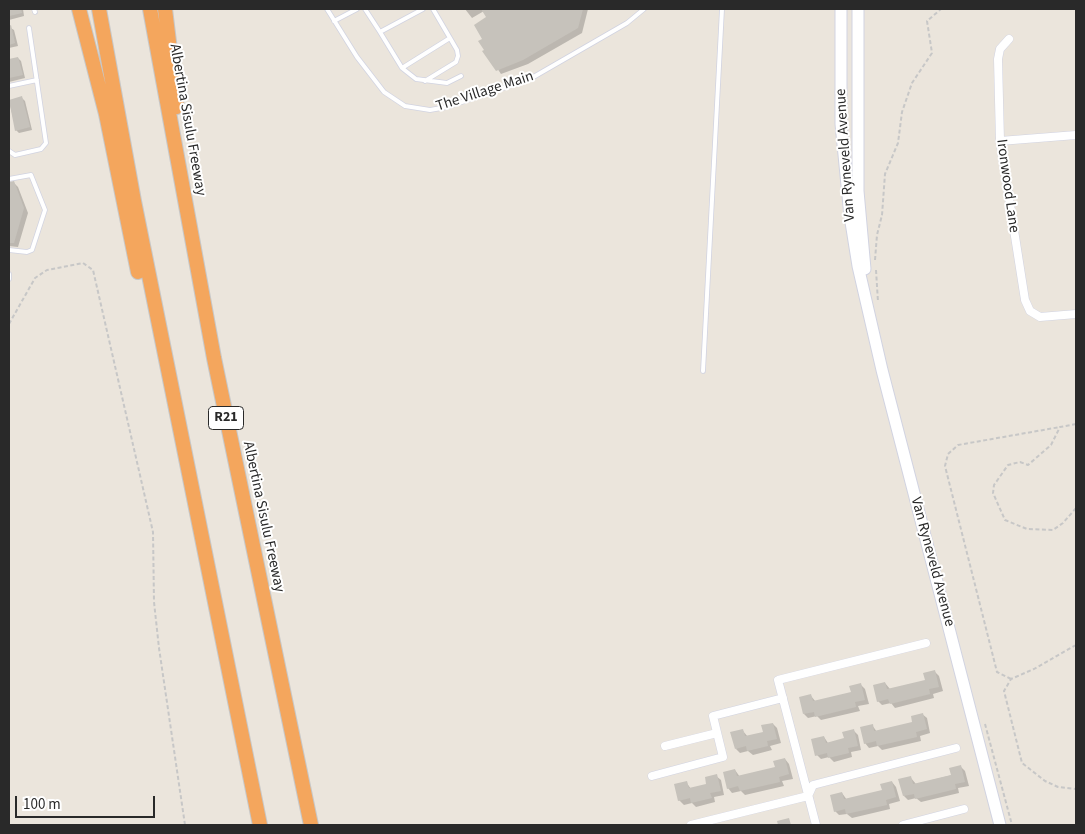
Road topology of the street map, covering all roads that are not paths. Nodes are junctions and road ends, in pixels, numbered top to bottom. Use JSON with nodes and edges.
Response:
{"nodes":[{"id":1,"x":79,"y":9,"type":"edge"},
{"id":2,"x":99,"y":9,"type":"edge"},
{"id":3,"x":150,"y":9,"type":"edge"},
{"id":4,"x":165,"y":9,"type":"edge"},
{"id":5,"x":327,"y":9,"type":"edge"},
{"id":6,"x":357,"y":9,"type":"edge"},
{"id":7,"x":366,"y":9,"type":"edge"},
{"id":8,"x":423,"y":9,"type":"edge"},
{"id":9,"x":433,"y":9,"type":"edge"},
{"id":10,"x":644,"y":9,"type":"edge"},
{"id":11,"x":722,"y":9,"type":"edge"},
{"id":12,"x":841,"y":9,"type":"edge"},
{"id":13,"x":858,"y":9,"type":"edge"},
{"id":14,"x":334,"y":21,"type":"junction"},
{"id":15,"x":29,"y":28,"type":"dead end"},
{"id":16,"x":380,"y":32,"type":"junction"},
{"id":17,"x":450,"y":38,"type":"junction"},
{"id":18,"x":1009,"y":39,"type":"dead end"},
{"id":19,"x":402,"y":68,"type":"junction"},
{"id":20,"x":461,"y":76,"type":"dead end"},
{"id":21,"x":37,"y":80,"type":"junction"},
{"id":22,"x":425,"y":81,"type":"junction"},
{"id":23,"x":9,"y":86,"type":"edge"},
{"id":24,"x":1076,"y":135,"type":"edge"},
{"id":25,"x":1000,"y":140,"type":"junction"},
{"id":26,"x":9,"y":150,"type":"edge"},
{"id":27,"x":9,"y":179,"type":"edge"},
{"id":28,"x":192,"y":235,"type":"junction"},
{"id":29,"x":9,"y":250,"type":"edge"},
{"id":30,"x":9,"y":274,"type":"edge"},
{"id":31,"x":9,"y":279,"type":"edge"},
{"id":32,"x":866,"y":299,"type":"junction"},
{"id":33,"x":1076,"y":314,"type":"edge"},
{"id":34,"x":703,"y":371,"type":"dead end"},
{"id":35,"x":212,"y":594,"type":"junction"},
{"id":36,"x":926,"y":643,"type":"dead end"},
{"id":37,"x":782,"y":698,"type":"junction"},
{"id":38,"x":717,"y":733,"type":"junction"},
{"id":39,"x":665,"y":746,"type":"dead end"},
{"id":40,"x":956,"y":748,"type":"dead end"},
{"id":41,"x":652,"y":776,"type":"dead end"},
{"id":42,"x":808,"y":796,"type":"junction"},
{"id":43,"x":964,"y":809,"type":"dead end"},
{"id":44,"x":260,"y":825,"type":"edge"},
{"id":45,"x":311,"y":825,"type":"edge"},
{"id":46,"x":691,"y":825,"type":"edge"},
{"id":47,"x":816,"y":825,"type":"edge"},
{"id":48,"x":903,"y":825,"type":"edge"},
{"id":49,"x":1000,"y":825,"type":"edge"}],
"edges":[{"from":1,"to":35,"type":"highway"},
{"from":2,"to":35,"type":"highway"},
{"from":3,"to":28,"type":"highway","name":"Albertina Sisulu Freeway","number":"R21"},
{"from":4,"to":28,"type":"highway"},
{"from":5,"to":14,"type":"lane","name":"The Village Main"},
{"from":6,"to":14,"type":"lane"},
{"from":7,"to":16,"type":"lane"},
{"from":8,"to":16,"type":"lane"},
{"from":9,"to":17,"type":"lane"},
{"from":10,"to":14,"type":"lane","name":"The Village Main"},
{"from":11,"to":34,"type":"lane"},
{"from":12,"to":32,"type":"main road","name":"Van Ryneveld Avenue"},
{"from":13,"to":32,"type":"main road","name":"Van Ryneveld Avenue"},
{"from":15,"to":21,"type":"lane"},
{"from":16,"to":19,"type":"lane"},
{"from":17,"to":19,"type":"lane"},
{"from":17,"to":22,"type":"lane"},
{"from":18,"to":25,"type":"street","name":"Ironwood Lane"},
{"from":19,"to":22,"type":"lane"},
{"from":20,"to":22,"type":"lane"},
{"from":21,"to":23,"type":"lane"},
{"from":21,"to":26,"type":"lane"},
{"from":24,"to":25,"type":"street"},
{"from":25,"to":33,"type":"street","name":"Ironwood Lane"},
{"from":27,"to":29,"type":"lane"},
{"from":28,"to":45,"type":"highway","name":"Albertina Sisulu Freeway","number":"R21"},
{"from":30,"to":31,"type":"lane"},
{"from":32,"to":49,"type":"main road","name":"Van Ryneveld Avenue"},
{"from":35,"to":44,"type":"highway"},
{"from":36,"to":37,"type":"street"},
{"from":37,"to":38,"type":"street"},
{"from":37,"to":42,"type":"street"},
{"from":38,"to":39,"type":"street"},
{"from":38,"to":41,"type":"street"},
{"from":40,"to":42,"type":"street"},
{"from":42,"to":46,"type":"street"},
{"from":42,"to":47,"type":"street"},
{"from":43,"to":48,"type":"street"}]}
